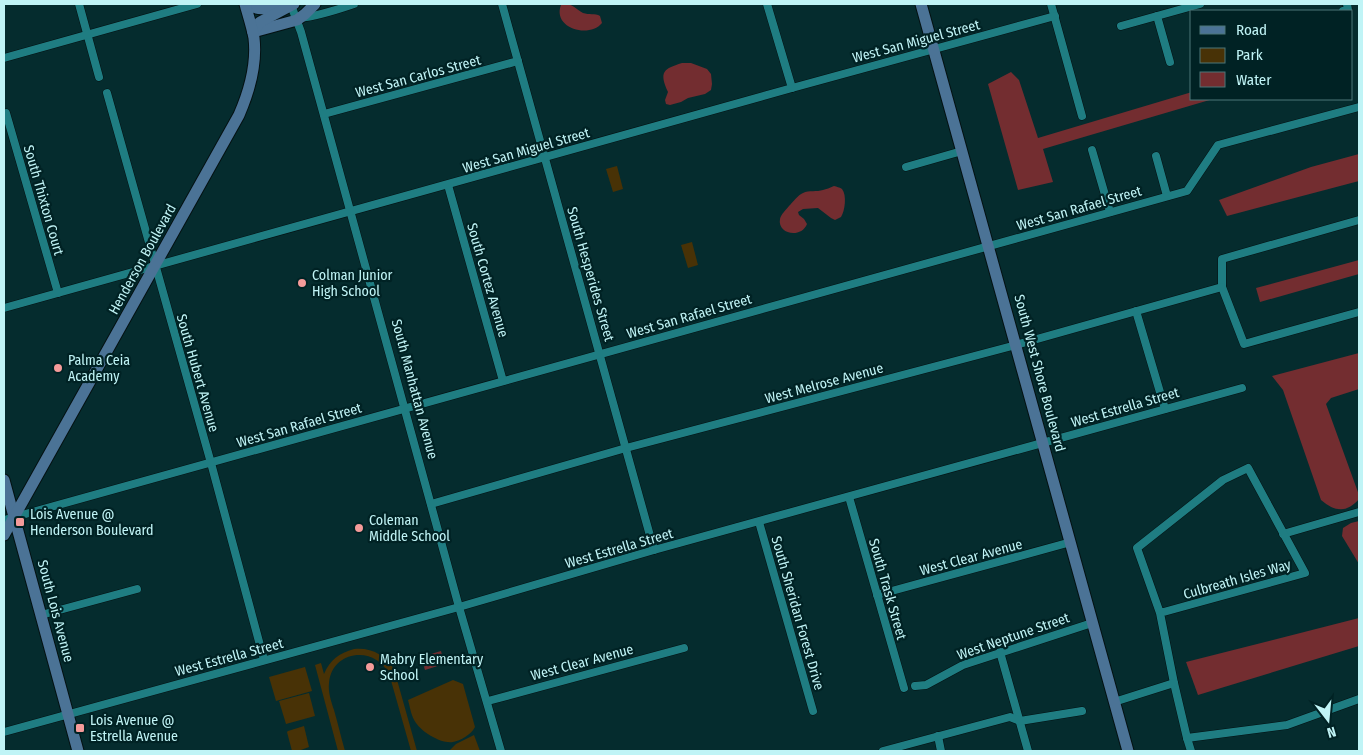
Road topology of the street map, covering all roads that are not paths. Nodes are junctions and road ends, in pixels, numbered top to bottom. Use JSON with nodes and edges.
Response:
{"nodes":[{"id":1,"x":79,"y":4,"type":"edge"},
{"id":2,"x":197,"y":4,"type":"edge"},
{"id":3,"x":246,"y":4,"type":"edge"},
{"id":4,"x":314,"y":4,"type":"edge"},
{"id":5,"x":352,"y":4,"type":"edge"},
{"id":6,"x":502,"y":4,"type":"edge"},
{"id":7,"x":767,"y":4,"type":"edge"},
{"id":8,"x":921,"y":4,"type":"edge"},
{"id":9,"x":1051,"y":4,"type":"edge"},
{"id":10,"x":1202,"y":4,"type":"edge"},
{"id":11,"x":292,"y":5,"type":"edge"},
{"id":12,"x":1055,"y":16,"type":"junction"},
{"id":13,"x":1158,"y":16,"type":"junction"},
{"id":14,"x":299,"y":19,"type":"junction"},
{"id":15,"x":1121,"y":26,"type":"dead end"},
{"id":16,"x":253,"y":32,"type":"junction"},
{"id":17,"x":87,"y":34,"type":"junction"},
{"id":18,"x":934,"y":50,"type":"junction"},
{"id":19,"x":4,"y":58,"type":"edge"},
{"id":20,"x":518,"y":61,"type":"junction"},
{"id":21,"x":1170,"y":62,"type":"dead end"},
{"id":22,"x":99,"y":77,"type":"dead end"},
{"id":23,"x":792,"y":88,"type":"junction"},
{"id":24,"x":106,"y":93,"type":"dead end"},
{"id":25,"x":1359,"y":107,"type":"edge"},
{"id":26,"x":6,"y":113,"type":"dead end"},
{"id":27,"x":324,"y":114,"type":"junction"},
{"id":28,"x":1082,"y":116,"type":"dead end"},
{"id":29,"x":1092,"y":150,"type":"dead end"},
{"id":30,"x":962,"y":151,"type":"junction"},
{"id":31,"x":1156,"y":156,"type":"dead end"},
{"id":32,"x":545,"y":158,"type":"junction"},
{"id":33,"x":906,"y":167,"type":"dead end"},
{"id":34,"x":448,"y":185,"type":"junction"},
{"id":35,"x":1167,"y":196,"type":"junction"},
{"id":36,"x":351,"y":212,"type":"junction"},
{"id":37,"x":1110,"y":212,"type":"junction"},
{"id":38,"x":1359,"y":220,"type":"edge"},
{"id":39,"x":989,"y":246,"type":"junction"},
{"id":40,"x":156,"y":266,"type":"junction"},
{"id":41,"x":1222,"y":287,"type":"junction"},
{"id":42,"x":58,"y":293,"type":"junction"},
{"id":43,"x":4,"y":308,"type":"edge"},
{"id":44,"x":1136,"y":311,"type":"junction"},
{"id":45,"x":1359,"y":312,"type":"edge"},
{"id":46,"x":1016,"y":345,"type":"junction"},
{"id":47,"x":600,"y":354,"type":"junction"},
{"id":48,"x":503,"y":381,"type":"junction"},
{"id":49,"x":1242,"y":388,"type":"dead end"},
{"id":50,"x":405,"y":409,"type":"junction"},
{"id":51,"x":1165,"y":409,"type":"junction"},
{"id":52,"x":1044,"y":443,"type":"junction"},
{"id":53,"x":626,"y":448,"type":"junction"},
{"id":54,"x":211,"y":463,"type":"junction"},
{"id":55,"x":4,"y":480,"type":"edge"},
{"id":56,"x":849,"y":497,"type":"junction"},
{"id":57,"x":432,"y":504,"type":"junction"},
{"id":58,"x":1359,"y":512,"type":"edge"},
{"id":59,"x":9,"y":518,"type":"edge"},
{"id":60,"x":759,"y":522,"type":"junction"},
{"id":61,"x":1284,"y":534,"type":"junction"},
{"id":62,"x":4,"y":535,"type":"edge"},
{"id":63,"x":1071,"y":542,"type":"junction"},
{"id":64,"x":654,"y":550,"type":"junction"},
{"id":65,"x":137,"y":589,"type":"dead end"},
{"id":66,"x":877,"y":595,"type":"junction"},
{"id":67,"x":460,"y":607,"type":"junction"},
{"id":68,"x":1160,"y":613,"type":"junction"},
{"id":69,"x":41,"y":615,"type":"junction"},
{"id":70,"x":1092,"y":623,"type":"junction"},
{"id":71,"x":684,"y":648,"type":"dead end"},
{"id":72,"x":1000,"y":652,"type":"junction"},
{"id":73,"x":264,"y":660,"type":"junction"},
{"id":74,"x":1174,"y":683,"type":"junction"},
{"id":75,"x":916,"y":686,"type":"dead end"},
{"id":76,"x":904,"y":688,"type":"dead end"},
{"id":77,"x":1359,"y":699,"type":"edge"},
{"id":78,"x":488,"y":701,"type":"junction"},
{"id":79,"x":1114,"y":702,"type":"junction"},
{"id":80,"x":812,"y":711,"type":"dead end"},
{"id":81,"x":1082,"y":711,"type":"dead end"},
{"id":82,"x":68,"y":714,"type":"junction"},
{"id":83,"x":1020,"y":721,"type":"junction"},
{"id":84,"x":4,"y":732,"type":"edge"},
{"id":85,"x":938,"y":736,"type":"junction"},
{"id":86,"x":1187,"y":738,"type":"junction"},
{"id":87,"x":78,"y":751,"type":"edge"},
{"id":88,"x":501,"y":751,"type":"edge"},
{"id":89,"x":883,"y":751,"type":"edge"},
{"id":90,"x":941,"y":751,"type":"edge"},
{"id":91,"x":1028,"y":751,"type":"edge"},
{"id":92,"x":1128,"y":751,"type":"edge"},
{"id":93,"x":1191,"y":751,"type":"edge"}],
"edges":[{"from":1,"to":17,"type":"street"},
{"from":2,"to":17,"type":"street"},
{"from":3,"to":11,"type":"street"},
{"from":3,"to":16,"type":"street"},
{"from":4,"to":14,"type":"street"},
{"from":5,"to":14,"type":"street"},
{"from":6,"to":20,"type":"street","name":"South Hesperides Street"},
{"from":7,"to":23,"type":"street"},
{"from":8,"to":18,"type":"street","name":"South West Shore Boulevard"},
{"from":9,"to":12,"type":"street"},
{"from":10,"to":13,"type":"street"},
{"from":11,"to":14,"type":"street","name":"South Manhattan Avenue"},
{"from":11,"to":16,"type":"street"},
{"from":12,"to":18,"type":"street","name":"West San Miguel Street"},
{"from":12,"to":28,"type":"street"},
{"from":13,"to":15,"type":"street"},
{"from":13,"to":21,"type":"street"},
{"from":14,"to":16,"type":"street"},
{"from":14,"to":27,"type":"street","name":"South Manhattan Avenue"},
{"from":16,"to":40,"type":"street","name":"Henderson Boulevard"},
{"from":17,"to":19,"type":"street"},
{"from":17,"to":22,"type":"street"},
{"from":18,"to":23,"type":"street","name":"West San Miguel Street"},
{"from":18,"to":30,"type":"street","name":"South West Shore Boulevard"},
{"from":20,"to":27,"type":"street","name":"West San Carlos Street"},
{"from":20,"to":32,"type":"street","name":"South Hesperides Street"},
{"from":23,"to":32,"type":"street","name":"West San Miguel Street"},
{"from":24,"to":40,"type":"street","name":"South Hubert Avenue"},
{"from":25,"to":35,"type":"street","name":"West San Rafael Street"},
{"from":26,"to":42,"type":"street","name":"South Thixton Court"},
{"from":27,"to":36,"type":"street","name":"South Manhattan Avenue"},
{"from":29,"to":37,"type":"street"},
{"from":30,"to":33,"type":"street"},
{"from":30,"to":39,"type":"street","name":"South West Shore Boulevard"},
{"from":31,"to":35,"type":"street"},
{"from":32,"to":34,"type":"street","name":"West San Miguel Street"},
{"from":32,"to":47,"type":"street","name":"South Hesperides Street"},
{"from":34,"to":36,"type":"street","name":"West San Miguel Street"},
{"from":34,"to":48,"type":"street","name":"South Cortez Avenue"},
{"from":35,"to":37,"type":"street","name":"West San Rafael Street"},
{"from":36,"to":40,"type":"street","name":"West San Miguel Street"},
{"from":36,"to":50,"type":"street","name":"South Manhattan Avenue"},
{"from":37,"to":39,"type":"street","name":"West San Rafael Street"},
{"from":38,"to":41,"type":"street"},
{"from":39,"to":46,"type":"street","name":"South West Shore Boulevard"},
{"from":39,"to":47,"type":"street","name":"West San Rafael Street"},
{"from":40,"to":42,"type":"street","name":"West San Miguel Street"},
{"from":40,"to":54,"type":"street","name":"South Hubert Avenue"},
{"from":40,"to":59,"type":"street","name":"Henderson Boulevard"},
{"from":41,"to":44,"type":"street","name":"West Melrose Avenue"},
{"from":41,"to":45,"type":"street"},
{"from":42,"to":43,"type":"street","name":"West San Miguel Street"},
{"from":44,"to":46,"type":"street","name":"West Melrose Avenue"},
{"from":44,"to":51,"type":"street"},
{"from":46,"to":52,"type":"street","name":"South West Shore Boulevard"},
{"from":46,"to":53,"type":"street","name":"West Melrose Avenue"},
{"from":47,"to":48,"type":"street","name":"West San Rafael Street"},
{"from":47,"to":53,"type":"street","name":"South Hesperides Street"},
{"from":48,"to":50,"type":"street","name":"West San Rafael Street"},
{"from":49,"to":51,"type":"street","name":"West Estrella Street"},
{"from":50,"to":54,"type":"street","name":"West San Rafael Street"},
{"from":50,"to":57,"type":"street","name":"South Manhattan Avenue"},
{"from":51,"to":52,"type":"street","name":"West Estrella Street"},
{"from":52,"to":56,"type":"street","name":"West Estrella Street"},
{"from":52,"to":63,"type":"street","name":"South West Shore Boulevard"},
{"from":53,"to":57,"type":"street","name":"West Melrose Avenue"},
{"from":53,"to":64,"type":"street","name":"South Hesperides Street"},
{"from":54,"to":59,"type":"street","name":"West San Rafael Street"},
{"from":54,"to":73,"type":"street","name":"South Hubert Avenue"},
{"from":55,"to":59,"type":"street","name":"South Lois Avenue"},
{"from":56,"to":60,"type":"street","name":"West Estrella Street"},
{"from":56,"to":66,"type":"street","name":"South Trask Street"},
{"from":57,"to":67,"type":"street","name":"South Manhattan Avenue"},
{"from":58,"to":61,"type":"street"},
{"from":59,"to":62,"type":"street","name":"Henderson Boulevard"},
{"from":59,"to":69,"type":"street","name":"South Lois Avenue"},
{"from":60,"to":64,"type":"street","name":"West Estrella Street"},
{"from":60,"to":80,"type":"street","name":"South Sheridan Forest Drive"},
{"from":61,"to":68,"type":"street","name":"Culbreath Isles Way"},
{"from":61,"to":68,"type":"street"},
{"from":63,"to":66,"type":"street","name":"West Clear Avenue"},
{"from":63,"to":70,"type":"street","name":"South West Shore Boulevard"},
{"from":64,"to":67,"type":"street","name":"West Estrella Street"},
{"from":65,"to":69,"type":"street"},
{"from":66,"to":76,"type":"street","name":"South Trask Street"},
{"from":67,"to":73,"type":"street","name":"West Estrella Street"},
{"from":67,"to":78,"type":"street","name":"South Manhattan Avenue"},
{"from":68,"to":74,"type":"street"},
{"from":69,"to":82,"type":"street","name":"South Lois Avenue"},
{"from":70,"to":72,"type":"street","name":"West Neptune Street"},
{"from":70,"to":79,"type":"street","name":"South West Shore Boulevard"},
{"from":71,"to":78,"type":"street","name":"West Clear Avenue"},
{"from":72,"to":75,"type":"street","name":"West Neptune Street"},
{"from":72,"to":83,"type":"street"},
{"from":73,"to":82,"type":"street","name":"West Estrella Street"},
{"from":74,"to":79,"type":"street"},
{"from":74,"to":86,"type":"street"},
{"from":77,"to":86,"type":"street"},
{"from":78,"to":88,"type":"street","name":"South Manhattan Avenue"},
{"from":79,"to":92,"type":"street","name":"South West Shore Boulevard"},
{"from":81,"to":83,"type":"street"},
{"from":82,"to":84,"type":"street","name":"West Estrella Street"},
{"from":82,"to":87,"type":"street","name":"South Lois Avenue"},
{"from":83,"to":85,"type":"street"},
{"from":83,"to":91,"type":"street"},
{"from":85,"to":89,"type":"street"},
{"from":85,"to":90,"type":"street"},
{"from":86,"to":93,"type":"street"}]}
